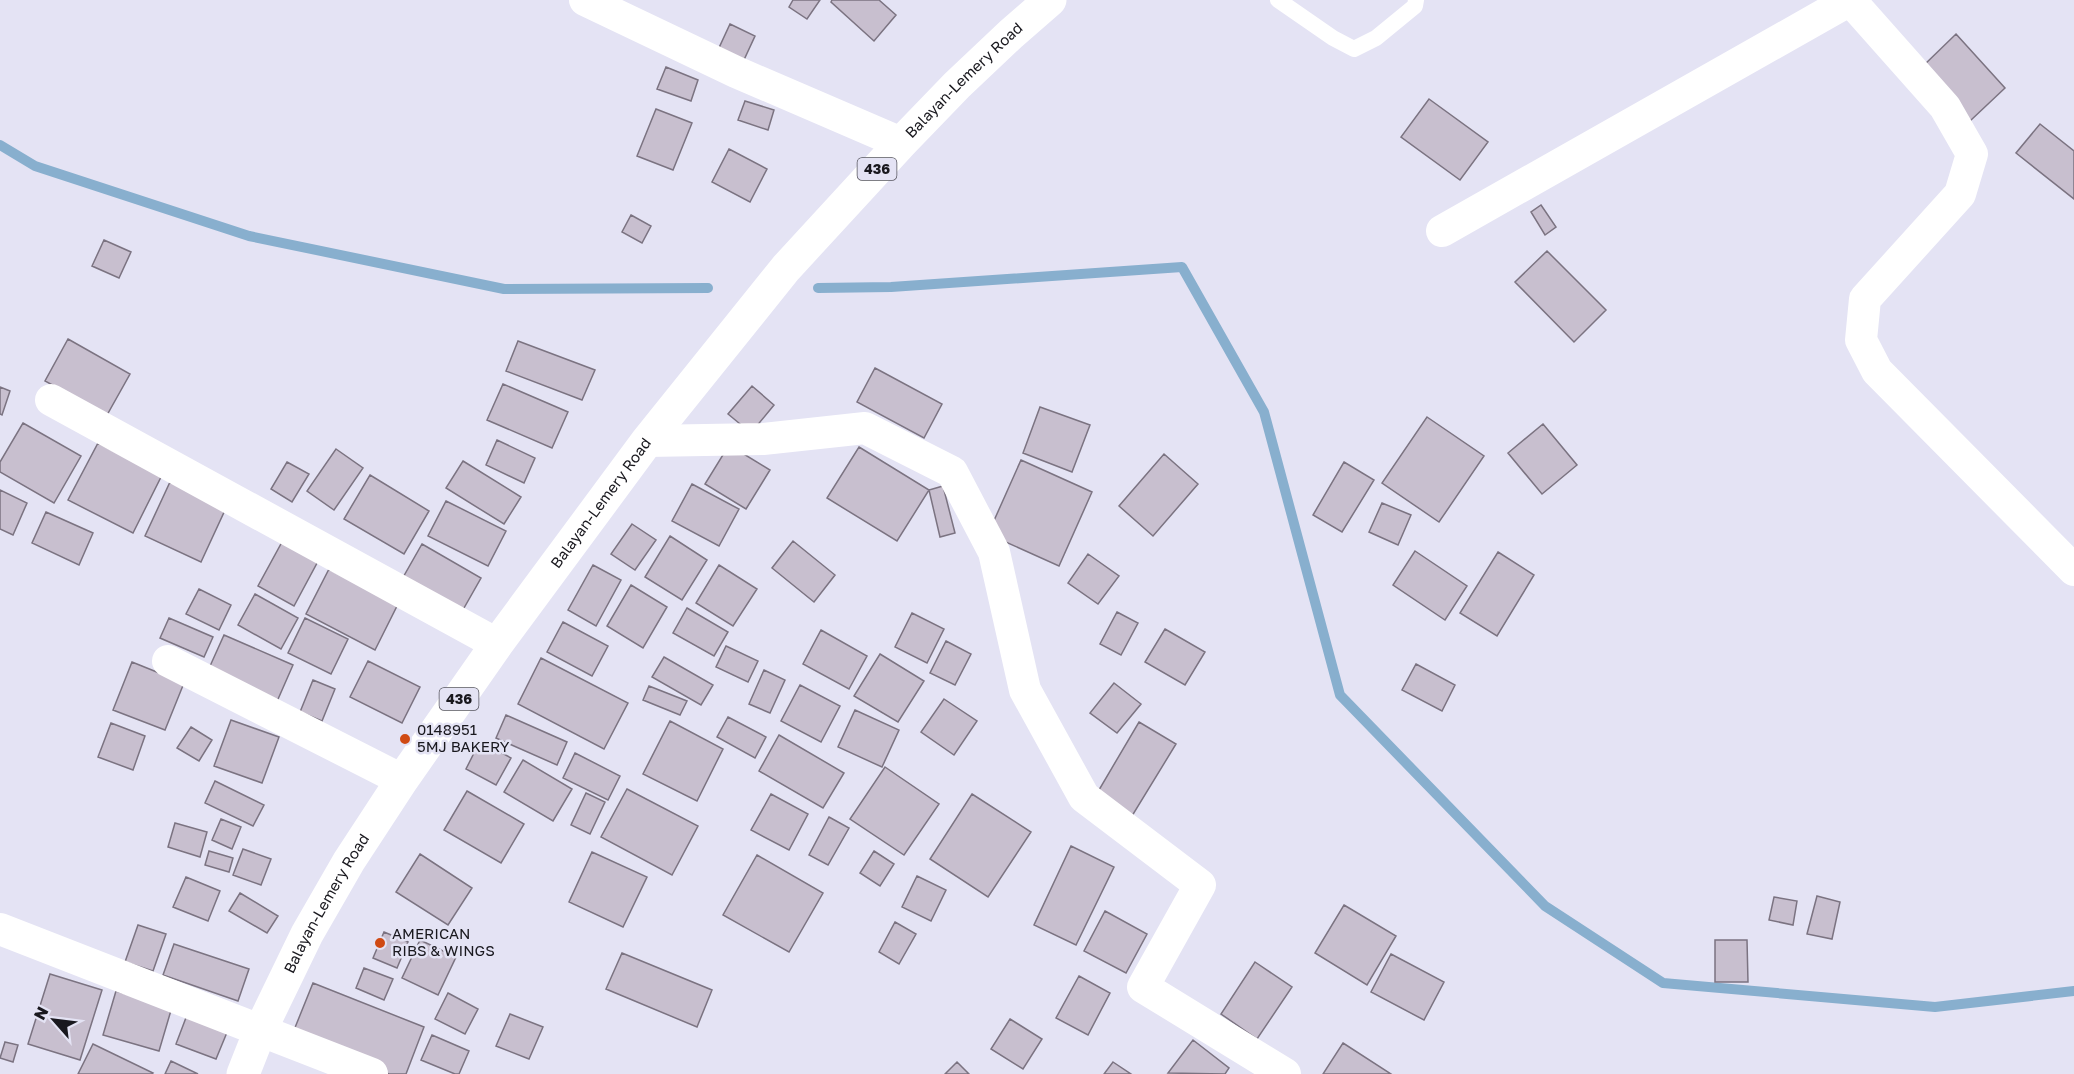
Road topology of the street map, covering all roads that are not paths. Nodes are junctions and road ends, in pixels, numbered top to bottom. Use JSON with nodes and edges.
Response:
{"nodes":[{"id":1,"x":585,"y":0,"type":"edge"},
{"id":2,"x":1278,"y":0,"type":"edge"},
{"id":3,"x":1416,"y":0,"type":"edge"},
{"id":4,"x":1850,"y":0,"type":"edge"},
{"id":5,"x":1036,"y":5,"type":"edge"},
{"id":6,"x":901,"y":143,"type":"junction"},
{"id":7,"x":1442,"y":231,"type":"dead end"},
{"id":8,"x":51,"y":400,"type":"dead end"},
{"id":9,"x":647,"y":441,"type":"junction"},
{"id":10,"x":2074,"y":570,"type":"edge"},
{"id":11,"x":497,"y":644,"type":"junction"},
{"id":12,"x":168,"y":661,"type":"dead end"},
{"id":13,"x":402,"y":780,"type":"junction"},
{"id":14,"x":0,"y":929,"type":"edge"},
{"id":15,"x":260,"y":1031,"type":"junction"},
{"id":16,"x":243,"y":1074,"type":"edge"},
{"id":17,"x":372,"y":1074,"type":"edge"},
{"id":18,"x":1285,"y":1074,"type":"edge"}],
"edges":[{"from":1,"to":6,"type":"street"},
{"from":2,"to":3,"type":"lane"},
{"from":4,"to":7,"type":"street"},
{"from":4,"to":10,"type":"street"},
{"from":5,"to":6,"type":"main road","name":"Balayan-Lemery Road","number":"436"},
{"from":6,"to":9,"type":"main road","name":"Balayan-Lemery Road","number":"436"},
{"from":8,"to":11,"type":"street"},
{"from":9,"to":11,"type":"main road","name":"Balayan-Lemery Road","number":"436"},
{"from":9,"to":18,"type":"street"},
{"from":11,"to":13,"type":"main road","name":"Balayan-Lemery Road","number":"436"},
{"from":12,"to":13,"type":"street"},
{"from":13,"to":15,"type":"main road","name":"Balayan-Lemery Road","number":"436"},
{"from":14,"to":15,"type":"street"},
{"from":15,"to":16,"type":"main road","name":"Balayan-Lemery Road","number":"436"},
{"from":15,"to":17,"type":"street"}]}
